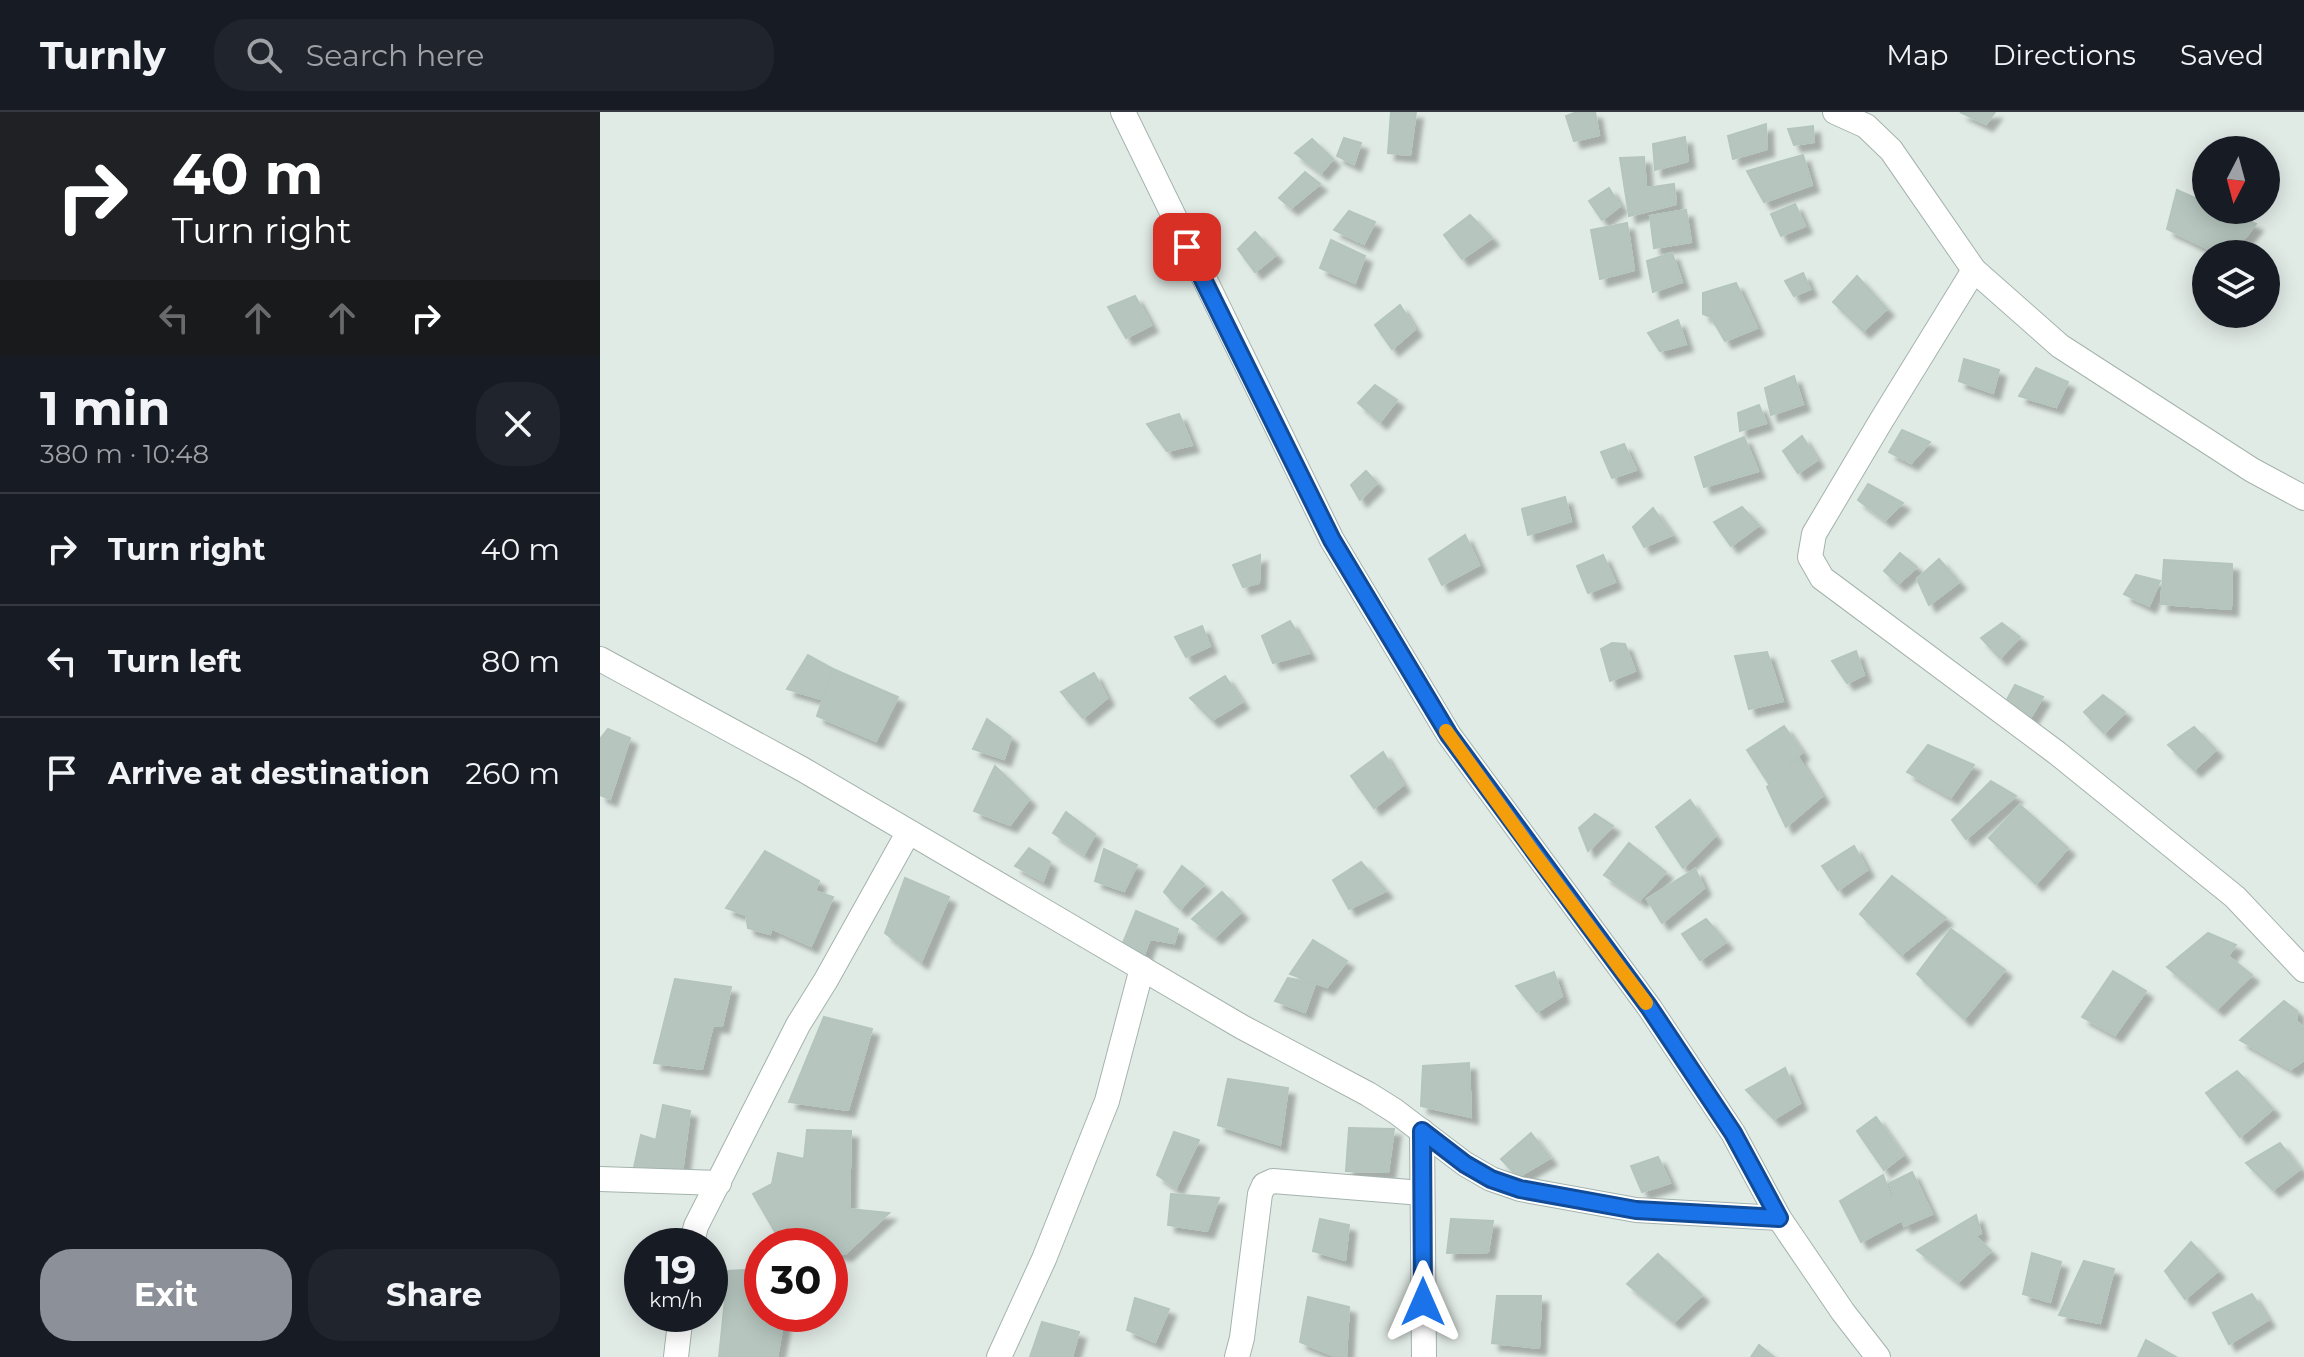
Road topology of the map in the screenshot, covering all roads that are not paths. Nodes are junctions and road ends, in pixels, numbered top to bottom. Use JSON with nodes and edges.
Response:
{"nodes":[{"id":1,"x":1123,"y":112,"type":"edge"},
{"id":2,"x":1835,"y":112,"type":"edge"},
{"id":3,"x":1974,"y":270,"type":"junction"},
{"id":4,"x":2304,"y":498,"type":"edge"},
{"id":5,"x":600,"y":659,"type":"edge"},
{"id":6,"x":908,"y":833,"type":"junction"},
{"id":7,"x":1142,"y":968,"type":"junction"},
{"id":8,"x":2304,"y":970,"type":"edge"},
{"id":9,"x":1422,"y":1131,"type":"junction"},
{"id":10,"x":600,"y":1179,"type":"edge"},
{"id":11,"x":719,"y":1183,"type":"junction"},
{"id":12,"x":1422,"y":1193,"type":"junction"},
{"id":13,"x":1779,"y":1218,"type":"junction"},
{"id":14,"x":696,"y":1228,"type":"edge"},
{"id":15,"x":679,"y":1332,"type":"edge"},
{"id":16,"x":676,"y":1357,"type":"edge"},
{"id":17,"x":999,"y":1357,"type":"edge"},
{"id":18,"x":1237,"y":1357,"type":"edge"},
{"id":19,"x":1424,"y":1357,"type":"edge"},
{"id":20,"x":1878,"y":1357,"type":"edge"}],
"edges":[{"from":1,"to":13,"type":"street"},
{"from":2,"to":3,"type":"street"},
{"from":3,"to":4,"type":"street"},
{"from":3,"to":8,"type":"street"},
{"from":5,"to":6,"type":"street"},
{"from":6,"to":7,"type":"street"},
{"from":6,"to":11,"type":"street"},
{"from":7,"to":9,"type":"street"},
{"from":7,"to":17,"type":"street"},
{"from":9,"to":12,"type":"street"},
{"from":9,"to":13,"type":"street"},
{"from":10,"to":11,"type":"street"},
{"from":11,"to":14,"type":"street"},
{"from":12,"to":18,"type":"street"},
{"from":12,"to":19,"type":"street"},
{"from":13,"to":20,"type":"street"},
{"from":15,"to":16,"type":"street"}]}
